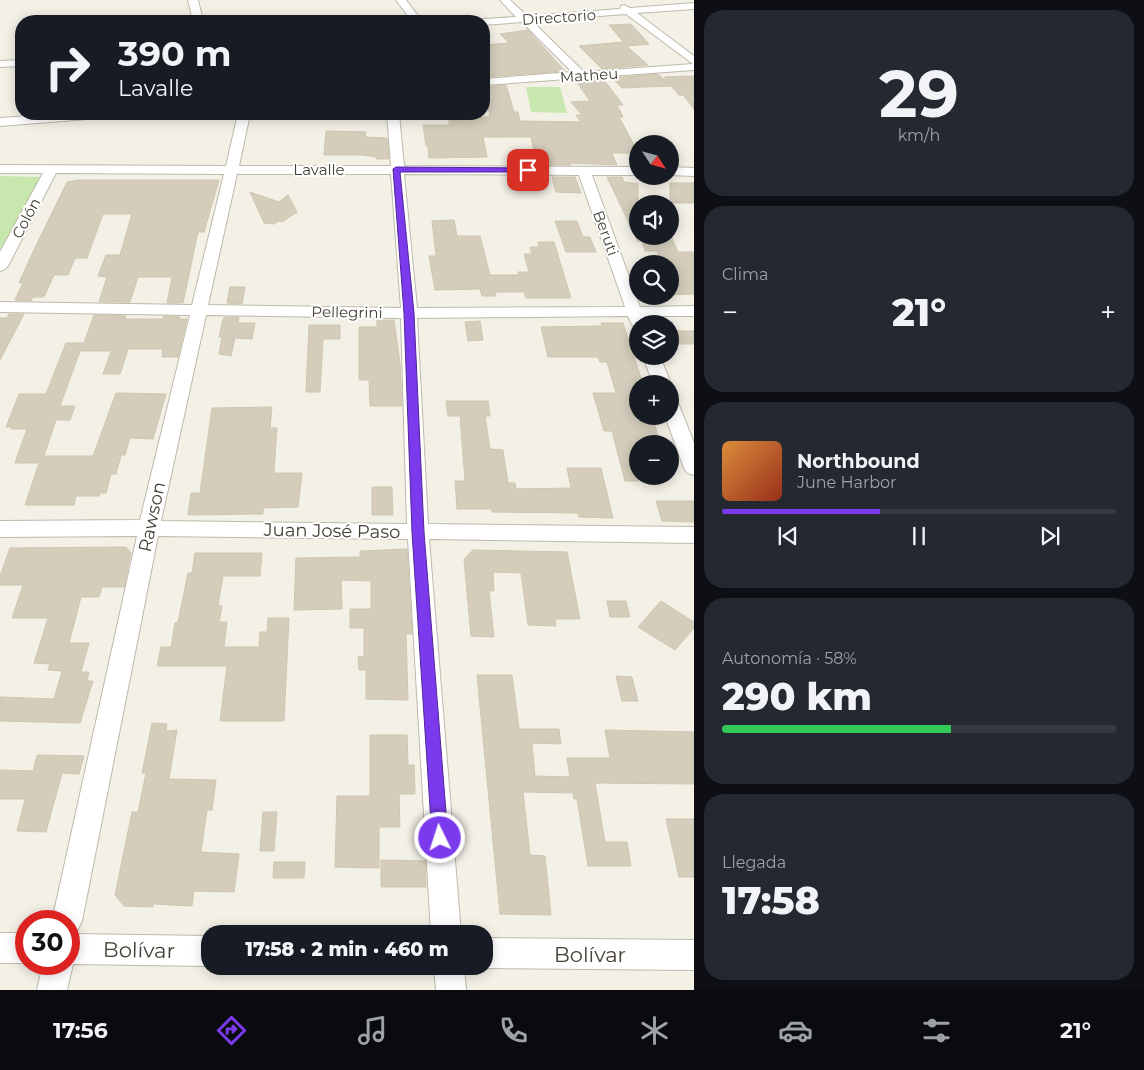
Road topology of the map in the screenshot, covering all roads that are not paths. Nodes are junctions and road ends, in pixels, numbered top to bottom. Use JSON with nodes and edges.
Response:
{"nodes":[{"id":1,"x":193,"y":0,"type":"edge"},
{"id":2,"x":401,"y":0,"type":"edge"},
{"id":3,"x":505,"y":0,"type":"edge"},
{"id":4,"x":614,"y":0,"type":"edge"},
{"id":5,"x":694,"y":6,"type":"edge"},
{"id":6,"x":628,"y":12,"type":"junction"},
{"id":7,"x":197,"y":15,"type":"edge"},
{"id":8,"x":412,"y":15,"type":"edge"},
{"id":9,"x":525,"y":20,"type":"junction"},
{"id":10,"x":490,"y":22,"type":"edge"},
{"id":11,"x":694,"y":60,"type":"edge"},
{"id":12,"x":15,"y":63,"type":"edge"},
{"id":13,"x":0,"y":64,"type":"edge"},
{"id":14,"x":694,"y":67,"type":"edge"},
{"id":15,"x":582,"y":76,"type":"junction"},
{"id":16,"x":490,"y":82,"type":"edge"},
{"id":17,"x":25,"y":120,"type":"edge"},
{"id":18,"x":243,"y":120,"type":"edge"},
{"id":19,"x":393,"y":120,"type":"edge"},
{"id":20,"x":0,"y":122,"type":"edge"},
{"id":21,"x":0,"y":169,"type":"edge"},
{"id":22,"x":52,"y":169,"type":"junction"},
{"id":23,"x":232,"y":169,"type":"junction"},
{"id":24,"x":396,"y":169,"type":"junction"},
{"id":25,"x":584,"y":171,"type":"junction"},
{"id":26,"x":629,"y":171,"type":"edge"},
{"id":27,"x":679,"y":171,"type":"edge"},
{"id":28,"x":694,"y":172,"type":"edge"},
{"id":29,"x":0,"y":266,"type":"edge"},
{"id":30,"x":0,"y":307,"type":"edge"},
{"id":31,"x":198,"y":311,"type":"junction"},
{"id":32,"x":694,"y":311,"type":"edge"},
{"id":33,"x":409,"y":313,"type":"junction"},
{"id":34,"x":635,"y":315,"type":"edge"},
{"id":35,"x":661,"y":315,"type":"edge"},
{"id":36,"x":629,"y":318,"type":"edge"},
{"id":37,"x":678,"y":425,"type":"edge"},
{"id":38,"x":694,"y":468,"type":"edge"},
{"id":39,"x":0,"y":528,"type":"edge"},
{"id":40,"x":150,"y":528,"type":"junction"},
{"id":41,"x":418,"y":532,"type":"junction"},
{"id":42,"x":694,"y":535,"type":"edge"},
{"id":43,"x":69,"y":910,"type":"edge"},
{"id":44,"x":445,"y":925,"type":"edge"},
{"id":45,"x":0,"y":948,"type":"edge"},
{"id":46,"x":15,"y":948,"type":"edge"},
{"id":47,"x":80,"y":949,"type":"edge"},
{"id":48,"x":201,"y":950,"type":"edge"},
{"id":49,"x":493,"y":953,"type":"edge"},
{"id":50,"x":694,"y":955,"type":"edge"},
{"id":51,"x":55,"y":975,"type":"edge"},
{"id":52,"x":449,"y":975,"type":"edge"},
{"id":53,"x":52,"y":990,"type":"edge"},
{"id":54,"x":450,"y":990,"type":"edge"}],
"edges":[{"from":1,"to":7,"type":"street"},
{"from":2,"to":8,"type":"street"},
{"from":3,"to":9,"type":"street"},
{"from":4,"to":6,"type":"street"},
{"from":5,"to":6,"type":"street","name":"Directorio"},
{"from":6,"to":9,"type":"street","name":"Directorio"},
{"from":6,"to":11,"type":"street"},
{"from":9,"to":10,"type":"street","name":"Directorio"},
{"from":9,"to":15,"type":"street"},
{"from":12,"to":13,"type":"street"},
{"from":14,"to":15,"type":"street","name":"Matheu"},
{"from":15,"to":16,"type":"street","name":"Matheu"},
{"from":17,"to":20,"type":"street"},
{"from":18,"to":23,"type":"street","name":"Rawson"},
{"from":19,"to":24,"type":"street"},
{"from":21,"to":22,"type":"street","name":"Lavalle"},
{"from":22,"to":23,"type":"street","name":"Lavalle"},
{"from":22,"to":29,"type":"street","name":"Colón"},
{"from":23,"to":24,"type":"street","name":"Lavalle"},
{"from":23,"to":31,"type":"street","name":"Rawson"},
{"from":24,"to":25,"type":"street","name":"Lavalle"},
{"from":24,"to":33,"type":"street"},
{"from":25,"to":26,"type":"street","name":"Lavalle"},
{"from":25,"to":34,"type":"street","name":"Beruti"},
{"from":27,"to":28,"type":"street"},
{"from":30,"to":31,"type":"street","name":"Pellegrini"},
{"from":31,"to":33,"type":"street","name":"Pellegrini"},
{"from":31,"to":40,"type":"street","name":"Rawson"},
{"from":32,"to":35,"type":"street","name":"Pellegrini"},
{"from":33,"to":36,"type":"street","name":"Pellegrini"},
{"from":33,"to":41,"type":"street"},
{"from":37,"to":38,"type":"street"},
{"from":39,"to":40,"type":"street","name":"Juan José Paso"},
{"from":40,"to":41,"type":"street","name":"Juan José Paso"},
{"from":40,"to":43,"type":"street","name":"Rawson"},
{"from":41,"to":42,"type":"street","name":"Juan José Paso"},
{"from":41,"to":44,"type":"street"},
{"from":45,"to":46,"type":"street"},
{"from":47,"to":48,"type":"street","name":"Bolívar"},
{"from":49,"to":50,"type":"street","name":"Bolívar"},
{"from":51,"to":53,"type":"street"},
{"from":52,"to":54,"type":"street"}]}
